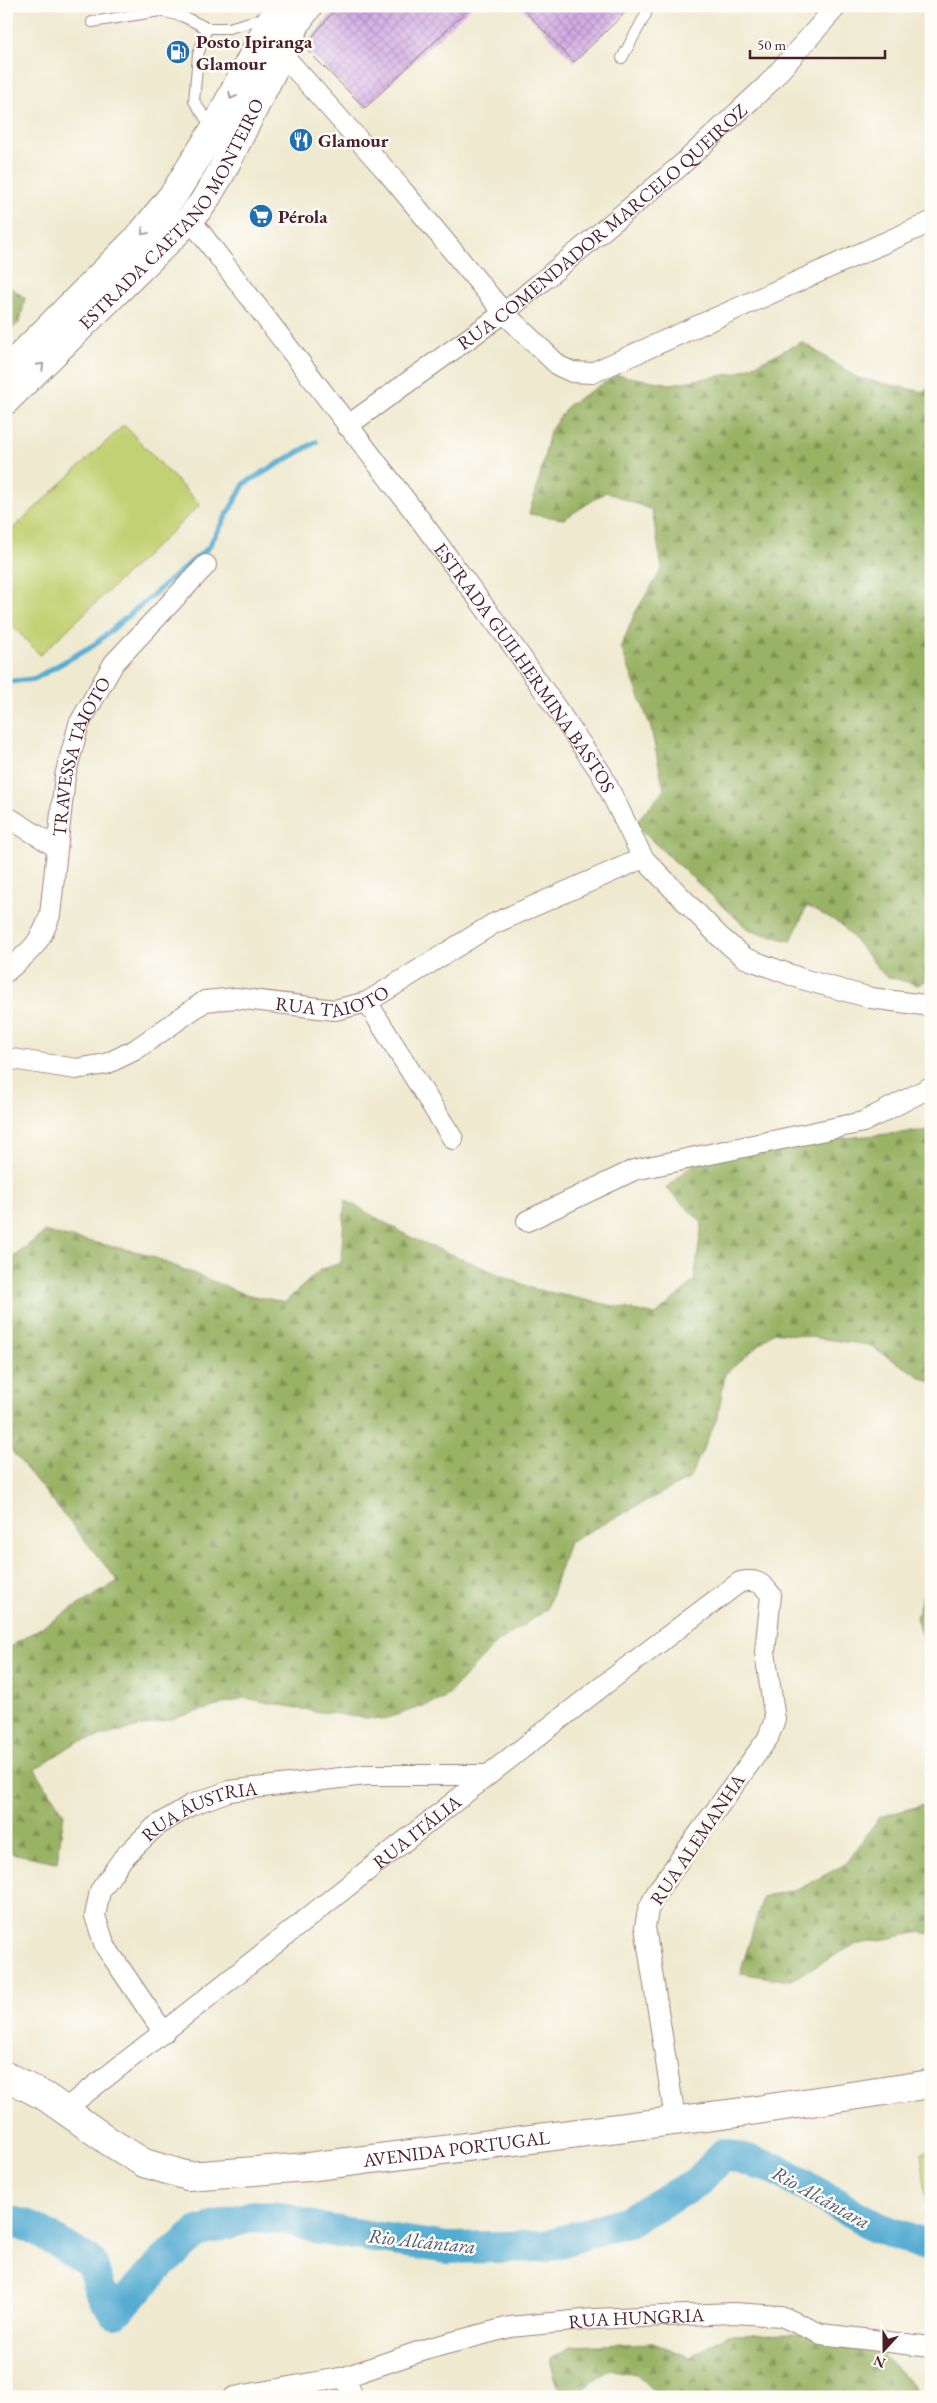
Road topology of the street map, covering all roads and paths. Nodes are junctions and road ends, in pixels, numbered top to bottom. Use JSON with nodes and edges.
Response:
{"nodes":[{"id":1,"x":308,"y":6,"type":"edge"},
{"id":2,"x":647,"y":6,"type":"edge"},
{"id":3,"x":837,"y":6,"type":"edge"},
{"id":4,"x":276,"y":11,"type":"edge"},
{"id":5,"x":92,"y":22,"type":"dead end"},
{"id":6,"x":207,"y":28,"type":"junction"},
{"id":7,"x":282,"y":54,"type":"junction"},
{"id":8,"x":622,"y":58,"type":"dead end"},
{"id":9,"x":214,"y":130,"type":"junction"},
{"id":10,"x":190,"y":219,"type":"junction"},
{"id":11,"x":931,"y":222,"type":"edge"},
{"id":12,"x":504,"y":313,"type":"junction"},
{"id":13,"x":6,"y":371,"type":"edge"},
{"id":14,"x":6,"y":400,"type":"edge"},
{"id":15,"x":347,"y":426,"type":"junction"},
{"id":16,"x":206,"y":565,"type":"dead end"},
{"id":17,"x":6,"y":816,"type":"edge"},
{"id":18,"x":56,"y":848,"type":"junction"},
{"id":19,"x":643,"y":858,"type":"junction"},
{"id":20,"x":6,"y":972,"type":"edge"},
{"id":21,"x":368,"y":1002,"type":"junction"},
{"id":22,"x":928,"y":1002,"type":"edge"},
{"id":23,"x":6,"y":1058,"type":"edge"},
{"id":24,"x":931,"y":1087,"type":"edge"},
{"id":25,"x":453,"y":1139,"type":"dead end"},
{"id":26,"x":527,"y":1220,"type":"dead end"},
{"id":27,"x":771,"y":1595,"type":"joint"},
{"id":28,"x":488,"y":1774,"type":"junction"},
{"id":29,"x":164,"y":2032,"type":"junction"},
{"id":30,"x":6,"y":2076,"type":"edge"},
{"id":31,"x":931,"y":2084,"type":"edge"},
{"id":32,"x":65,"y":2109,"type":"junction"},
{"id":33,"x":675,"y":2119,"type":"junction"},
{"id":34,"x":931,"y":2347,"type":"edge"},
{"id":35,"x":345,"y":2377,"type":"junction"},
{"id":36,"x":234,"y":2397,"type":"edge"},
{"id":37,"x":353,"y":2397,"type":"edge"}],
"edges":[{"from":1,"to":7,"type":"street","name":"ESTRADA CAETANO MONTEIRO"},
{"from":2,"to":8,"type":"lane"},
{"from":3,"to":12,"type":"street","name":"RUA COMENDADOR MARCELO QUEIROZ"},
{"from":4,"to":6,"type":"lane"},
{"from":4,"to":9,"type":"street","name":"ESTRADA CAETANO MONTEIRO","one_way":true},
{"from":5,"to":6,"type":"lane"},
{"from":6,"to":9,"type":"lane"},
{"from":7,"to":10,"type":"street","name":"ESTRADA CAETANO MONTEIRO"},
{"from":7,"to":12,"type":"street"},
{"from":9,"to":13,"type":"street","name":"ESTRADA CAETANO MONTEIRO","one_way":true},
{"from":14,"to":10,"type":"street","name":"ESTRADA CAETANO MONTEIRO","one_way":true},
{"from":10,"to":15,"type":"street","name":"ESTRADA GUILHERMINA BASTOS"},
{"from":11,"to":12,"type":"street"},
{"from":12,"to":15,"type":"street","name":"RUA COMENDADOR MARCELO QUEIROZ"},
{"from":15,"to":19,"type":"street","name":"ESTRADA GUILHERMINA BASTOS"},
{"from":16,"to":18,"type":"street","name":"TRAVESSA TAIOTO"},
{"from":17,"to":18,"type":"street"},
{"from":18,"to":20,"type":"street","name":"TRAVESSA TAIOTO"},
{"from":19,"to":21,"type":"street","name":"RUA TAIOTO"},
{"from":19,"to":22,"type":"street","name":"ESTRADA GUILHERMINA BASTOS"},
{"from":21,"to":23,"type":"street","name":"RUA TAIOTO"},
{"from":21,"to":25,"type":"street"},
{"from":24,"to":26,"type":"street"},
{"from":27,"to":28,"type":"street","name":"RUA ITÁLIA"},
{"from":27,"to":33,"type":"street","name":"RUA ALEMANHA"},
{"from":28,"to":29,"type":"street","name":"RUA ITÁLIA"},
{"from":28,"to":29,"type":"street","name":"RUA ÁUSTRIA"},
{"from":29,"to":32,"type":"street","name":"RUA ITÁLIA"},
{"from":30,"to":32,"type":"street","name":"AVENIDA PORTUGAL"},
{"from":31,"to":33,"type":"street","name":"AVENIDA PORTUGAL"},
{"from":32,"to":33,"type":"street","name":"AVENIDA PORTUGAL"},
{"from":34,"to":35,"type":"street","name":"RUA HUNGRIA"},
{"from":35,"to":36,"type":"street","name":"RUA HUNGRIA"},
{"from":35,"to":37,"type":"street"}]}
